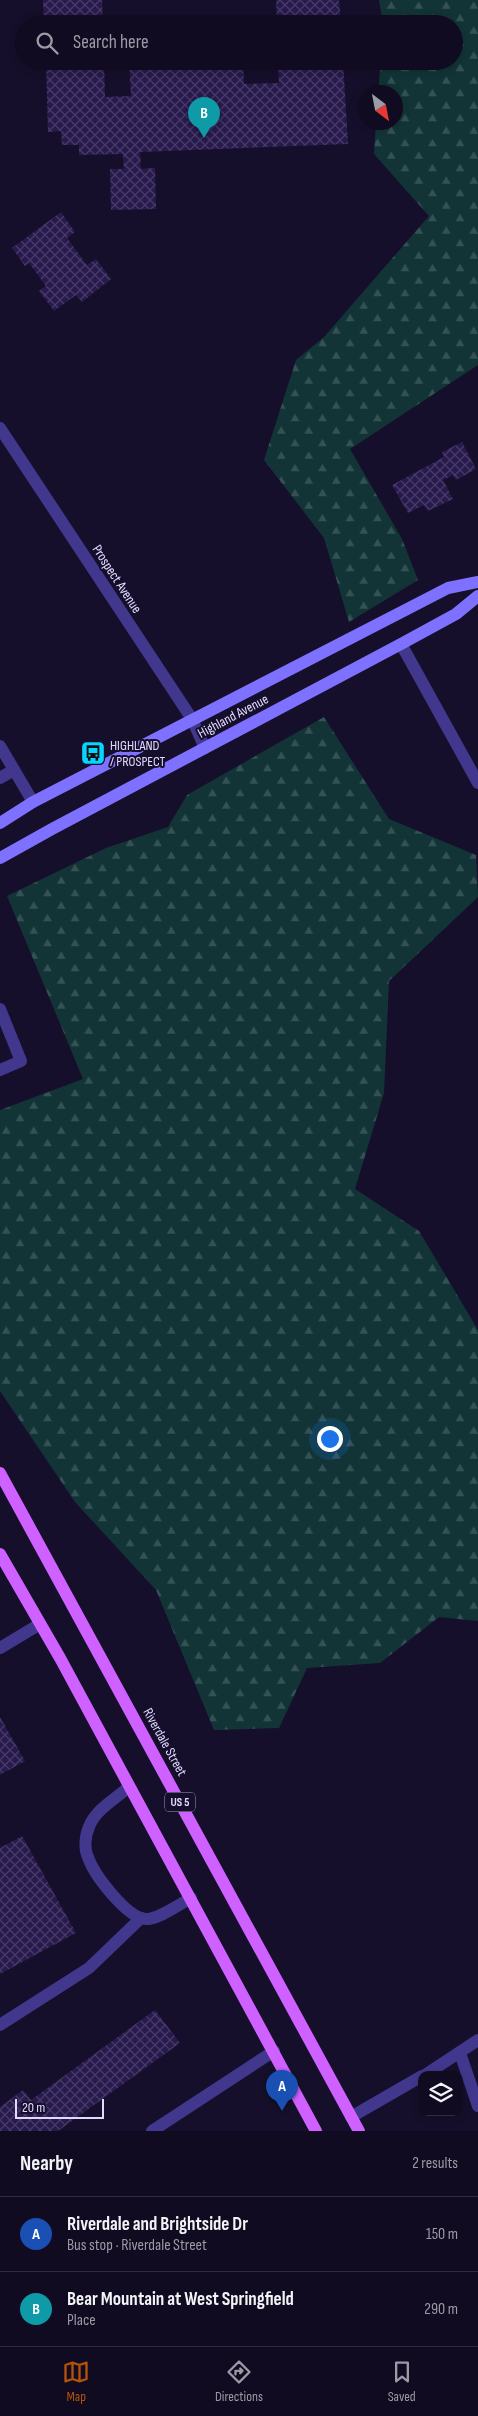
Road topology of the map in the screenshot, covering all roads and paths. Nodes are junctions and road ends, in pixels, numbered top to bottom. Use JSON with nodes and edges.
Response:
{"nodes":[{"id":1,"x":0,"y":428,"type":"edge"},
{"id":2,"x":478,"y":582,"type":"edge"},
{"id":3,"x":478,"y":596,"type":"edge"},
{"id":4,"x":401,"y":644,"type":"junction"},
{"id":5,"x":192,"y":719,"type":"junction"},
{"id":6,"x":0,"y":746,"type":"edge"},
{"id":7,"x":205,"y":748,"type":"junction"},
{"id":8,"x":14,"y":770,"type":"junction"},
{"id":9,"x":0,"y":778,"type":"edge"},
{"id":10,"x":478,"y":783,"type":"edge"},
{"id":11,"x":33,"y":802,"type":"junction"},
{"id":12,"x":0,"y":823,"type":"edge"},
{"id":13,"x":0,"y":858,"type":"edge"},
{"id":14,"x":0,"y":1009,"type":"edge"},
{"id":15,"x":0,"y":1070,"type":"edge"},
{"id":16,"x":0,"y":1473,"type":"edge"},
{"id":17,"x":0,"y":1554,"type":"edge"},
{"id":18,"x":40,"y":1624,"type":"junction"},
{"id":19,"x":0,"y":1648,"type":"edge"},
{"id":20,"x":129,"y":1788,"type":"junction"},
{"id":21,"x":191,"y":1898,"type":"junction"},
{"id":22,"x":141,"y":1918,"type":"junction"},
{"id":23,"x":0,"y":2025,"type":"edge"},
{"id":24,"x":478,"y":2040,"type":"edge"},
{"id":25,"x":274,"y":2051,"type":"junction"},
{"id":26,"x":460,"y":2053,"type":"junction"},
{"id":27,"x":431,"y":2071,"type":"edge"},
{"id":28,"x":418,"y":2079,"type":"edge"},
{"id":29,"x":478,"y":2106,"type":"edge"},
{"id":30,"x":351,"y":2117,"type":"junction"},
{"id":31,"x":152,"y":2131,"type":"edge"},
{"id":32,"x":316,"y":2131,"type":"edge"},
{"id":33,"x":359,"y":2131,"type":"edge"}],
"edges":[{"from":1,"to":5,"type":"street","name":"Prospect Avenue"},
{"from":2,"to":5,"type":"main road","name":"Highland Avenue"},
{"from":3,"to":4,"type":"main road","name":"Highland Avenue"},
{"from":4,"to":7,"type":"main road","name":"Highland Avenue"},
{"from":4,"to":10,"type":"street"},
{"from":5,"to":7,"type":"street","name":"Prospect Avenue"},
{"from":5,"to":11,"type":"main road","name":"Highland Avenue"},
{"from":6,"to":8,"type":"street"},
{"from":7,"to":13,"type":"main road","name":"Highland Avenue"},
{"from":8,"to":9,"type":"street"},
{"from":8,"to":11,"type":"street"},
{"from":11,"to":12,"type":"main road","name":"Highland Avenue"},
{"from":14,"to":15,"type":"street"},
{"from":16,"to":30,"type":"main road","name":"Riverdale Street","number":"US 5"},
{"from":17,"to":18,"type":"main road","number":"US 5"},
{"from":18,"to":19,"type":"street"},
{"from":18,"to":20,"type":"main road","number":"US 5"},
{"from":20,"to":21,"type":"main road","number":"US 5"},
{"from":20,"to":22,"type":"street"},
{"from":21,"to":22,"type":"street"},
{"from":21,"to":25,"type":"main road","number":"US 5"},
{"from":22,"to":23,"type":"street"},
{"from":24,"to":26,"type":"street"},
{"from":25,"to":31,"type":"street"},
{"from":25,"to":32,"type":"main road","number":"US 5"},
{"from":26,"to":27,"type":"street"},
{"from":26,"to":29,"type":"street"},
{"from":28,"to":30,"type":"street"},
{"from":30,"to":33,"type":"main road","name":"Riverdale Street","number":"US 5"}]}
